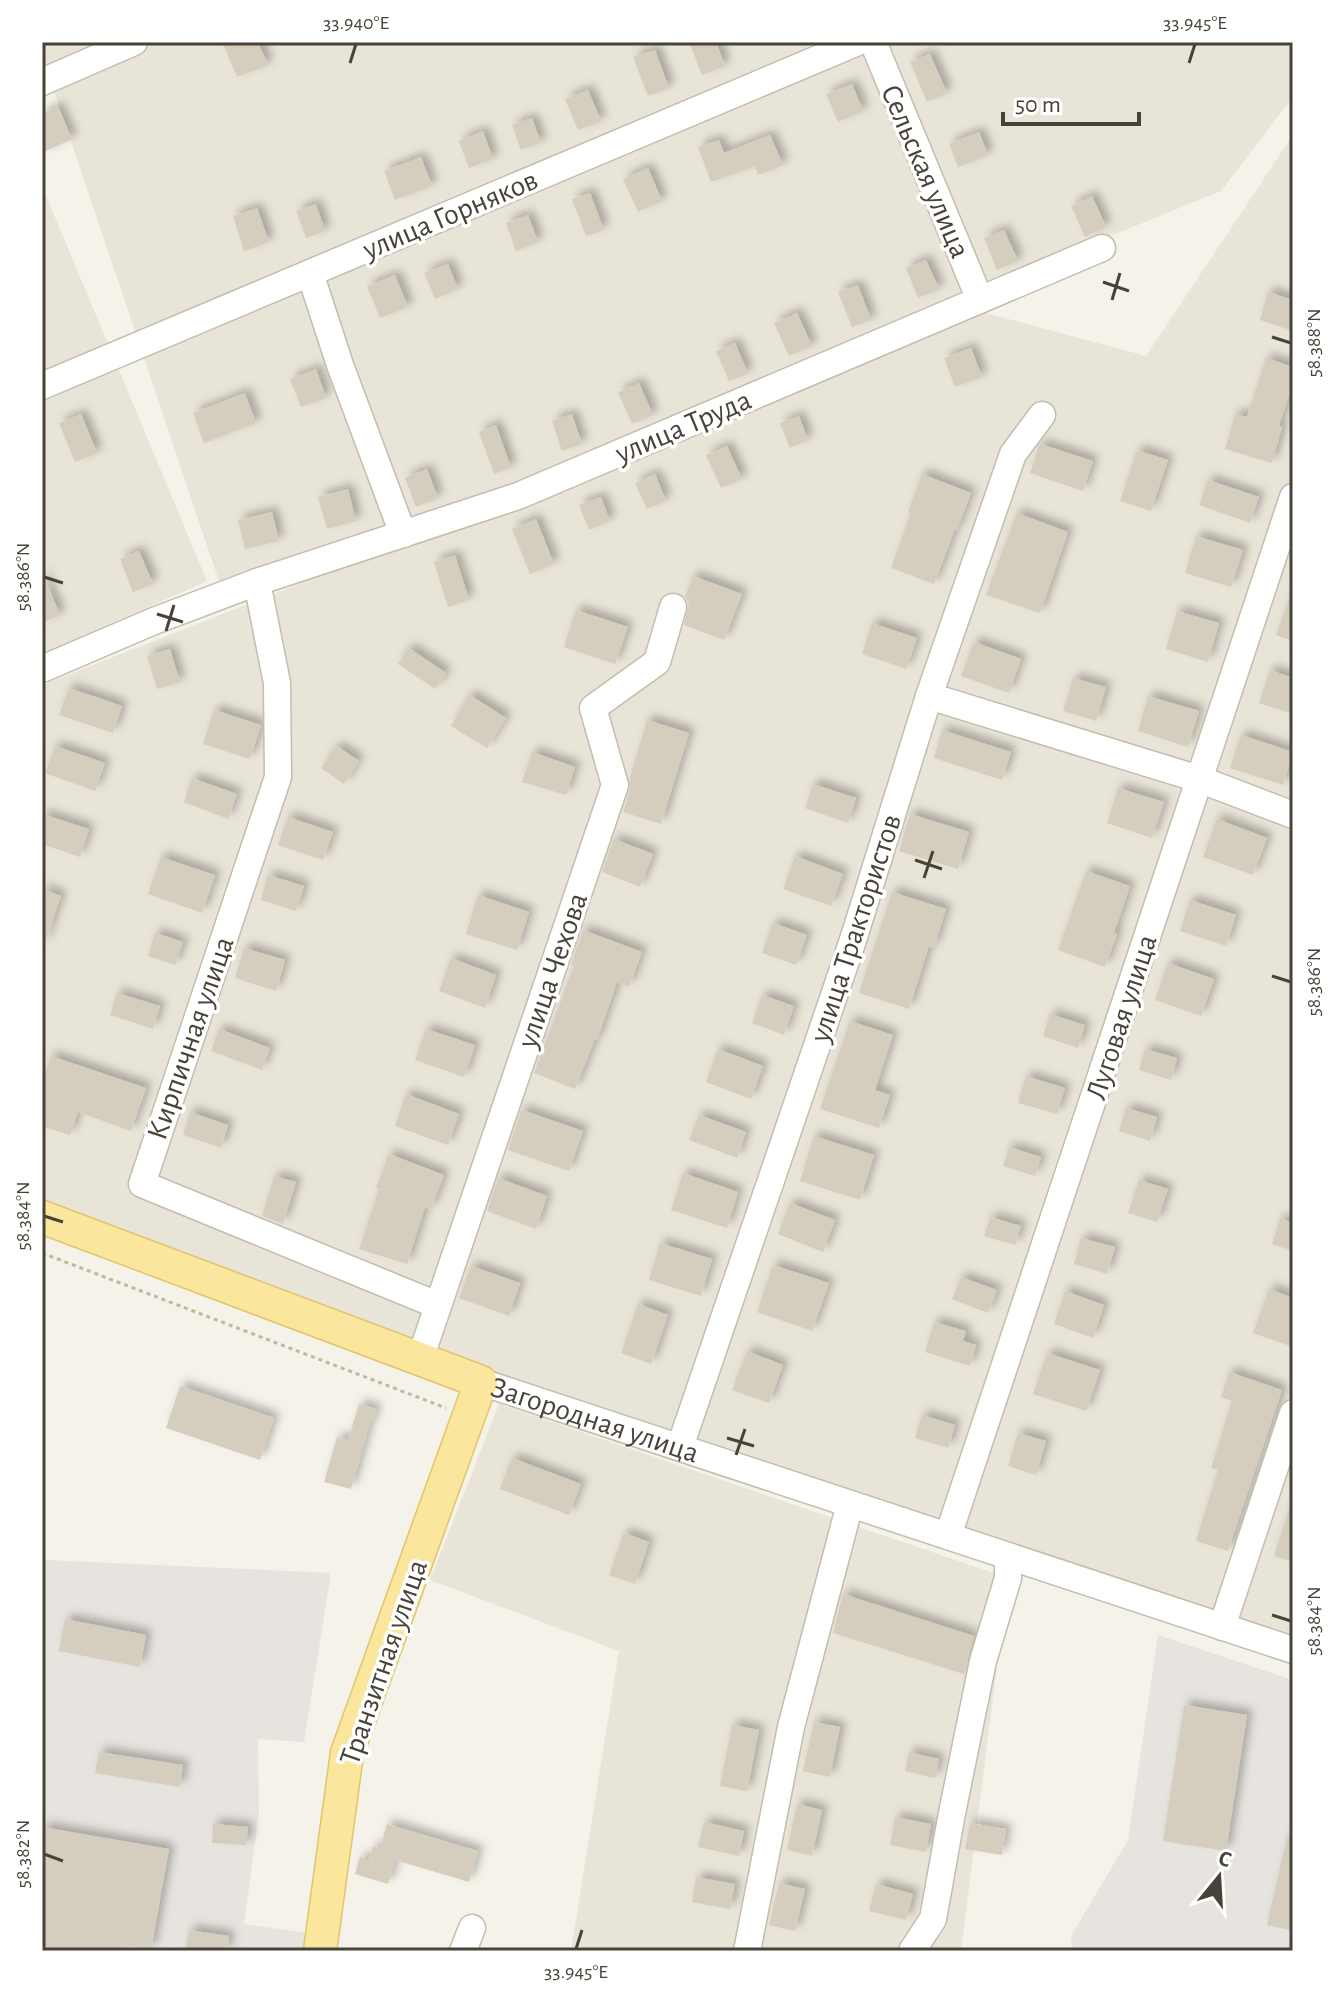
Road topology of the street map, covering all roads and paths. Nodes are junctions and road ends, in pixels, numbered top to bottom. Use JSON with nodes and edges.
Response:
{"nodes":[{"id":1,"x":134,"y":42,"type":"edge"},
{"id":2,"x":858,"y":42,"type":"edge"},
{"id":3,"x":873,"y":42,"type":"edge"},
{"id":4,"x":42,"y":82,"type":"edge"},
{"id":5,"x":1102,"y":248,"type":"dead end"},
{"id":6,"x":310,"y":273,"type":"junction"},
{"id":7,"x":980,"y":300,"type":"junction"},
{"id":8,"x":42,"y":386,"type":"edge"},
{"id":9,"x":1042,"y":415,"type":"dead end"},
{"id":10,"x":1293,"y":497,"type":"edge"},
{"id":11,"x":403,"y":534,"type":"junction"},
{"id":12,"x":257,"y":582,"type":"junction"},
{"id":13,"x":673,"y":607,"type":"dead end"},
{"id":14,"x":42,"y":669,"type":"edge"},
{"id":15,"x":929,"y":696,"type":"junction"},
{"id":16,"x":1199,"y":779,"type":"junction"},
{"id":17,"x":1293,"y":815,"type":"edge"},
{"id":18,"x":42,"y":1217,"type":"edge"},
{"id":19,"x":42,"y":1253,"type":"edge"},
{"id":20,"x":437,"y":1305,"type":"junction"},
{"id":21,"x":420,"y":1359,"type":"junction"},
{"id":22,"x":481,"y":1382,"type":"junction"},
{"id":23,"x":1293,"y":1413,"type":"edge"},
{"id":24,"x":469,"y":1416,"type":"junction"},
{"id":25,"x":680,"y":1447,"type":"junction"},
{"id":26,"x":850,"y":1504,"type":"junction"},
{"id":27,"x":948,"y":1536,"type":"junction"},
{"id":28,"x":1008,"y":1557,"type":"junction"},
{"id":29,"x":1222,"y":1627,"type":"junction"},
{"id":30,"x":1293,"y":1650,"type":"edge"},
{"id":31,"x":320,"y":1951,"type":"edge"},
{"id":32,"x":747,"y":1951,"type":"edge"},
{"id":33,"x":912,"y":1951,"type":"edge"}],
"edges":[{"from":1,"to":4,"type":"street"},
{"from":2,"to":6,"type":"street","name":"улица Горняков"},
{"from":3,"to":7,"type":"street","name":"Сельская улица"},
{"from":5,"to":7,"type":"street","name":"улица Труда"},
{"from":6,"to":8,"type":"street","name":"улица Горняков"},
{"from":6,"to":11,"type":"street"},
{"from":7,"to":11,"type":"street","name":"улица Труда"},
{"from":9,"to":15,"type":"street","name":"улица Трактористов"},
{"from":10,"to":16,"type":"street","name":"Луговая улица"},
{"from":11,"to":12,"type":"street","name":"улица Труда"},
{"from":12,"to":14,"type":"street","name":"улица Труда"},
{"from":12,"to":20,"type":"street","name":"Кирпичная улица"},
{"from":13,"to":20,"type":"street","name":"улица Чехова"},
{"from":15,"to":16,"type":"street"},
{"from":15,"to":25,"type":"street","name":"улица Трактористов"},
{"from":16,"to":17,"type":"street"},
{"from":16,"to":27,"type":"street","name":"Луговая улица"},
{"from":18,"to":21,"type":"main road","name":"Загородная улица"},
{"from":19,"to":24,"type":"path"},
{"from":20,"to":21,"type":"street","name":"улица Чехова"},
{"from":21,"to":22,"type":"main road","name":"Загородная улица"},
{"from":22,"to":24,"type":"main road","name":"Транзитная улица"},
{"from":22,"to":25,"type":"street","name":"Загородная улица"},
{"from":23,"to":29,"type":"street"},
{"from":24,"to":31,"type":"main road","name":"Транзитная улица"},
{"from":25,"to":26,"type":"street","name":"Загородная улица"},
{"from":26,"to":27,"type":"street","name":"Загородная улица"},
{"from":26,"to":32,"type":"street"},
{"from":27,"to":28,"type":"street","name":"Загородная улица"},
{"from":28,"to":29,"type":"street","name":"Загородная улица"},
{"from":28,"to":33,"type":"street"},
{"from":29,"to":30,"type":"street","name":"Загородная улица"}]}
